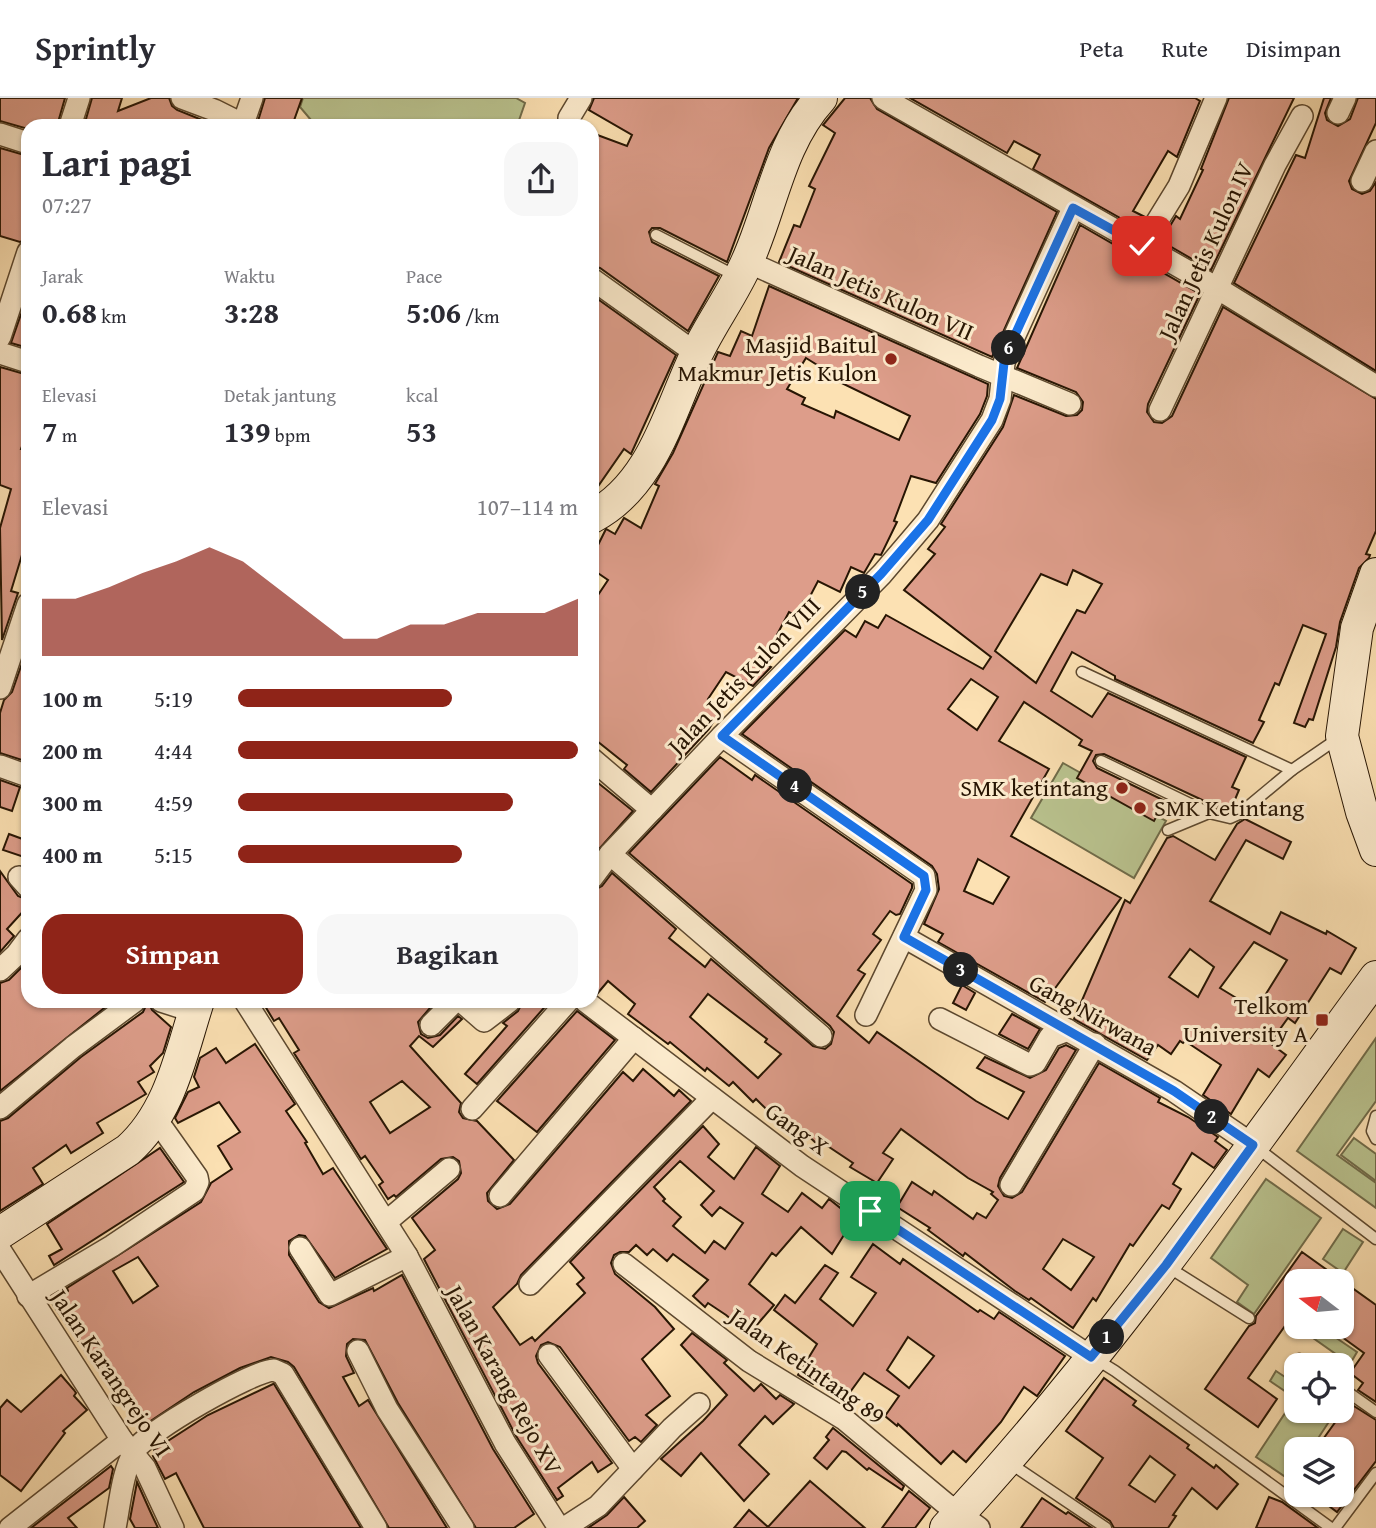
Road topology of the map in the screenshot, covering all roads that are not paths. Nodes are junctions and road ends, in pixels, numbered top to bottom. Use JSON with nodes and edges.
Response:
{"nodes":[{"id":1,"x":79,"y":98,"type":"edge"},
{"id":2,"x":182,"y":98,"type":"edge"},
{"id":3,"x":252,"y":98,"type":"edge"},
{"id":4,"x":581,"y":98,"type":"edge"},
{"id":5,"x":821,"y":98,"type":"edge"},
{"id":6,"x":883,"y":98,"type":"edge"},
{"id":7,"x":1216,"y":98,"type":"edge"},
{"id":8,"x":1302,"y":116,"type":"dead end"},
{"id":9,"x":209,"y":118,"type":"edge"},
{"id":10,"x":569,"y":118,"type":"dead end"},
{"id":11,"x":72,"y":119,"type":"edge"},
{"id":12,"x":246,"y":119,"type":"edge"},
{"id":13,"x":0,"y":134,"type":"edge"},
{"id":14,"x":21,"y":141,"type":"edge"},
{"id":15,"x":1376,"y":151,"type":"edge"},
{"id":16,"x":1362,"y":180,"type":"dead end"},
{"id":17,"x":1073,"y":208,"type":"junction"},
{"id":18,"x":656,"y":235,"type":"dead end"},
{"id":19,"x":1142,"y":246,"type":"junction"},
{"id":20,"x":743,"y":270,"type":"junction"},
{"id":21,"x":21,"y":273,"type":"edge"},
{"id":22,"x":599,"y":284,"type":"edge"},
{"id":23,"x":1217,"y":288,"type":"junction"},
{"id":24,"x":0,"y":337,"type":"edge"},
{"id":25,"x":0,"y":353,"type":"edge"},
{"id":26,"x":697,"y":354,"type":"junction"},
{"id":27,"x":21,"y":360,"type":"edge"},
{"id":28,"x":1003,"y":376,"type":"junction"},
{"id":29,"x":1376,"y":386,"type":"edge"},
{"id":30,"x":1070,"y":404,"type":"dead end"},
{"id":31,"x":1160,"y":410,"type":"dead end"},
{"id":32,"x":599,"y":513,"type":"edge"},
{"id":33,"x":1376,"y":574,"type":"edge"},
{"id":34,"x":21,"y":643,"type":"edge"},
{"id":35,"x":1082,"y":672,"type":"dead end"},
{"id":36,"x":0,"y":688,"type":"edge"},
{"id":37,"x":722,"y":736,"type":"junction"},
{"id":38,"x":1342,"y":736,"type":"junction"},
{"id":39,"x":1101,"y":761,"type":"dead end"},
{"id":40,"x":599,"y":765,"type":"edge"},
{"id":41,"x":0,"y":766,"type":"edge"},
{"id":42,"x":1292,"y":770,"type":"junction"},
{"id":43,"x":21,"y":774,"type":"edge"},
{"id":44,"x":1369,"y":801,"type":"edge"},
{"id":45,"x":652,"y":810,"type":"junction"},
{"id":46,"x":1209,"y":813,"type":"junction"},
{"id":47,"x":1168,"y":830,"type":"dead end"},
{"id":48,"x":1376,"y":850,"type":"edge"},
{"id":49,"x":610,"y":854,"type":"junction"},
{"id":50,"x":599,"y":868,"type":"edge"},
{"id":51,"x":904,"y":937,"type":"junction"},
{"id":52,"x":21,"y":948,"type":"edge"},
{"id":53,"x":0,"y":970,"type":"edge"},
{"id":54,"x":1376,"y":977,"type":"edge"},
{"id":55,"x":125,"y":1008,"type":"edge"},
{"id":56,"x":197,"y":1008,"type":"edge"},
{"id":57,"x":249,"y":1008,"type":"edge"},
{"id":58,"x":448,"y":1008,"type":"edge"},
{"id":59,"x":469,"y":1008,"type":"edge"},
{"id":60,"x":500,"y":1008,"type":"edge"},
{"id":61,"x":562,"y":1008,"type":"edge"},
{"id":62,"x":594,"y":1008,"type":"edge"},
{"id":63,"x":866,"y":1015,"type":"dead end"},
{"id":64,"x":940,"y":1019,"type":"dead end"},
{"id":65,"x":431,"y":1025,"type":"dead end"},
{"id":66,"x":1068,"y":1030,"type":"junction"},
{"id":67,"x":821,"y":1036,"type":"dead end"},
{"id":68,"x":635,"y":1038,"type":"junction"},
{"id":69,"x":1095,"y":1045,"type":"junction"},
{"id":70,"x":712,"y":1098,"type":"junction"},
{"id":71,"x":0,"y":1108,"type":"edge"},
{"id":72,"x":472,"y":1109,"type":"dead end"},
{"id":73,"x":1376,"y":1116,"type":"edge"},
{"id":74,"x":156,"y":1119,"type":"junction"},
{"id":75,"x":1376,"y":1139,"type":"edge"},
{"id":76,"x":1253,"y":1145,"type":"junction"},
{"id":77,"x":449,"y":1169,"type":"dead end"},
{"id":78,"x":1011,"y":1185,"type":"dead end"},
{"id":79,"x":500,"y":1196,"type":"dead end"},
{"id":80,"x":386,"y":1222,"type":"junction"},
{"id":81,"x":0,"y":1233,"type":"edge"},
{"id":82,"x":1376,"y":1239,"type":"edge"},
{"id":83,"x":300,"y":1248,"type":"dead end"},
{"id":84,"x":0,"y":1250,"type":"edge"},
{"id":85,"x":407,"y":1256,"type":"junction"},
{"id":86,"x":624,"y":1264,"type":"dead end"},
{"id":87,"x":1166,"y":1265,"type":"junction"},
{"id":88,"x":530,"y":1284,"type":"dead end"},
{"id":89,"x":28,"y":1296,"type":"junction"},
{"id":90,"x":1249,"y":1318,"type":"dead end"},
{"id":91,"x":358,"y":1351,"type":"dead end"},
{"id":92,"x":549,"y":1355,"type":"dead end"},
{"id":93,"x":1091,"y":1357,"type":"junction"},
{"id":94,"x":1354,"y":1396,"type":"edge"},
{"id":95,"x":699,"y":1404,"type":"dead end"},
{"id":96,"x":1376,"y":1412,"type":"edge"},
{"id":97,"x":128,"y":1447,"type":"junction"},
{"id":98,"x":1006,"y":1460,"type":"junction"},
{"id":99,"x":633,"y":1469,"type":"junction"},
{"id":100,"x":1376,"y":1472,"type":"edge"},
{"id":101,"x":962,"y":1523,"type":"edge"},
{"id":102,"x":10,"y":1528,"type":"edge"},
{"id":103,"x":116,"y":1528,"type":"edge"},
{"id":104,"x":173,"y":1528,"type":"edge"},
{"id":105,"x":376,"y":1528,"type":"edge"},
{"id":106,"x":463,"y":1528,"type":"edge"},
{"id":107,"x":559,"y":1528,"type":"edge"},
{"id":108,"x":564,"y":1528,"type":"edge"},
{"id":109,"x":1106,"y":1528,"type":"edge"},
{"id":110,"x":1333,"y":1528,"type":"edge"}],
"edges":[{"from":1,"to":11,"type":"street"},
{"from":2,"to":9,"type":"street"},
{"from":3,"to":12,"type":"street"},
{"from":4,"to":10,"type":"street"},
{"from":5,"to":20,"type":"street"},
{"from":6,"to":17,"type":"street"},
{"from":7,"to":19,"type":"street"},
{"from":8,"to":23,"type":"street","name":"Jalan Jetis Kulon IV"},
{"from":13,"to":14,"type":"street"},
{"from":15,"to":16,"type":"street"},
{"from":17,"to":19,"type":"street"},
{"from":17,"to":28,"type":"street","name":"Jalan Jetis Kulon VIII"},
{"from":18,"to":20,"type":"lane"},
{"from":19,"to":23,"type":"street"},
{"from":20,"to":26,"type":"street"},
{"from":20,"to":28,"type":"street","name":"Jalan Jetis Kulon VII"},
{"from":21,"to":24,"type":"street"},
{"from":22,"to":26,"type":"street"},
{"from":23,"to":29,"type":"street"},
{"from":23,"to":31,"type":"street","name":"Jalan Jetis Kulon IV"},
{"from":25,"to":27,"type":"street"},
{"from":26,"to":32,"type":"street"},
{"from":28,"to":30,"type":"street","name":"Jalan Jetis Kulon VII"},
{"from":28,"to":37,"type":"street","name":"Jalan Jetis Kulon VIII"},
{"from":33,"to":38,"type":"street"},
{"from":34,"to":36,"type":"street"},
{"from":35,"to":42,"type":"lane"},
{"from":37,"to":45,"type":"street","name":"Jalan Jetis Kulon VIII"},
{"from":37,"to":51,"type":"street"},
{"from":38,"to":42,"type":"lane"},
{"from":38,"to":44,"type":"street"},
{"from":39,"to":46,"type":"lane"},
{"from":40,"to":45,"type":"street"},
{"from":41,"to":43,"type":"street"},
{"from":42,"to":46,"type":"lane"},
{"from":44,"to":48,"type":"street"},
{"from":45,"to":49,"type":"street","name":"Jalan Jetis Kulon VIII"},
{"from":46,"to":47,"type":"lane"},
{"from":49,"to":50,"type":"street","name":"Jalan Jetis Kulon VIII"},
{"from":49,"to":67,"type":"street"},
{"from":51,"to":63,"type":"street"},
{"from":51,"to":66,"type":"street","name":"Gang Nirwana"},
{"from":52,"to":53,"type":"street"},
{"from":54,"to":76,"type":"street"},
{"from":55,"to":71,"type":"street"},
{"from":56,"to":74,"type":"street"},
{"from":57,"to":80,"type":"street","name":"Jalan Karang Rejo XV"},
{"from":58,"to":65,"type":"street"},
{"from":59,"to":60,"type":"street"},
{"from":61,"to":72,"type":"street"},
{"from":62,"to":68,"type":"street","name":"Gang X"},
{"from":64,"to":66,"type":"street"},
{"from":66,"to":69,"type":"street","name":"Gang Nirwana"},
{"from":68,"to":70,"type":"street","name":"Gang X"},
{"from":68,"to":79,"type":"street"},
{"from":69,"to":76,"type":"street","name":"Gang Nirwana"},
{"from":69,"to":78,"type":"street"},
{"from":70,"to":88,"type":"street"},
{"from":70,"to":93,"type":"street","name":"Gang X"},
{"from":73,"to":75,"type":"lane"},
{"from":74,"to":81,"type":"street"},
{"from":74,"to":89,"type":"street"},
{"from":76,"to":82,"type":"lane"},
{"from":76,"to":87,"type":"street"},
{"from":77,"to":80,"type":"street"},
{"from":80,"to":85,"type":"street","name":"Jalan Karang Rejo XV"},
{"from":83,"to":85,"type":"street"},
{"from":84,"to":89,"type":"street","name":"Jalan Karangrejo VI"},
{"from":85,"to":107,"type":"street","name":"Jalan Karang Rejo XV"},
{"from":86,"to":101,"type":"street","name":"Jalan Ketintang 89"},
{"from":87,"to":90,"type":"lane"},
{"from":87,"to":93,"type":"street"},
{"from":89,"to":97,"type":"street","name":"Jalan Karangrejo VI"},
{"from":91,"to":106,"type":"street"},
{"from":92,"to":99,"type":"street"},
{"from":93,"to":98,"type":"street"},
{"from":93,"to":110,"type":"lane"},
{"from":94,"to":96,"type":"lane"},
{"from":95,"to":99,"type":"street"},
{"from":97,"to":102,"type":"street"},
{"from":97,"to":103,"type":"street"},
{"from":97,"to":104,"type":"street","name":"Jalan Karangrejo VI"},
{"from":97,"to":105,"type":"street"},
{"from":98,"to":101,"type":"street"},
{"from":98,"to":109,"type":"lane"},
{"from":99,"to":108,"type":"street"},
{"from":100,"to":110,"type":"lane"}]}
